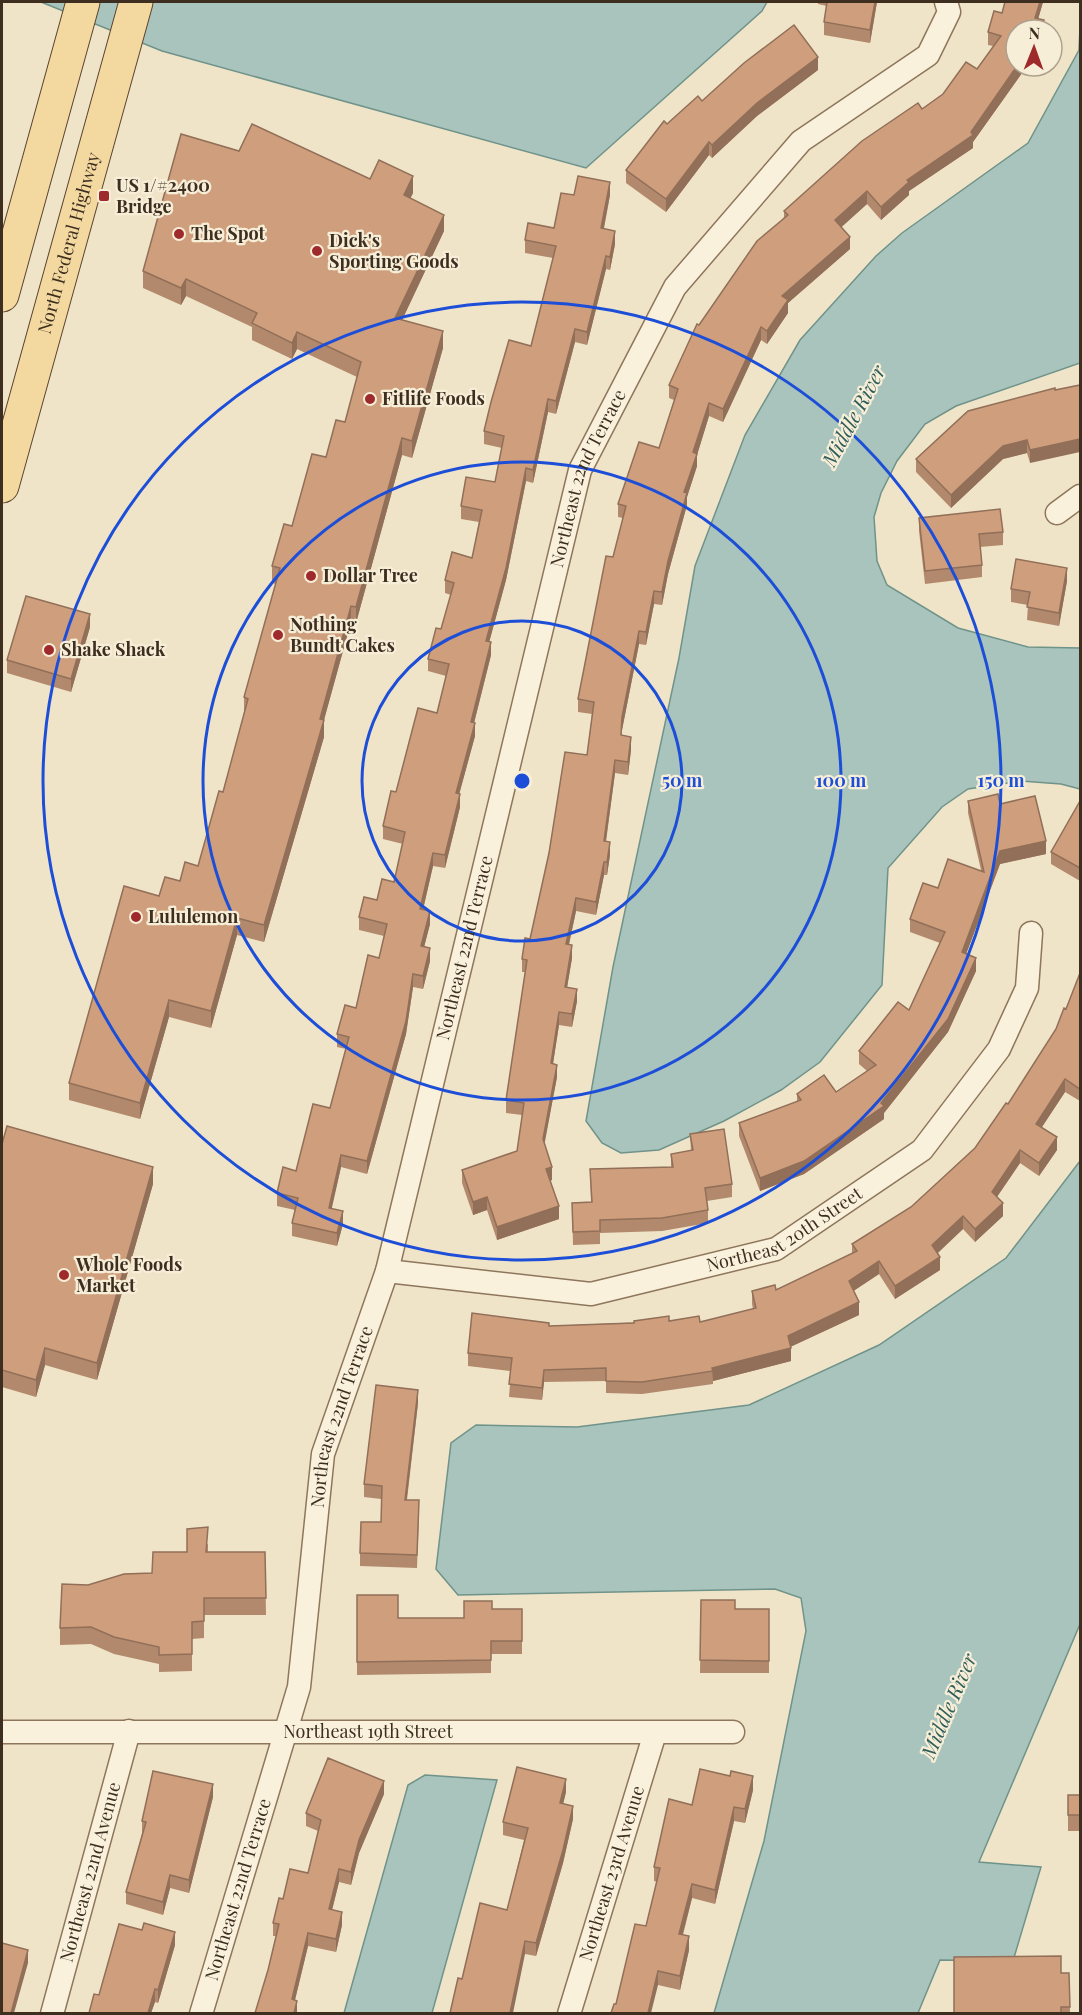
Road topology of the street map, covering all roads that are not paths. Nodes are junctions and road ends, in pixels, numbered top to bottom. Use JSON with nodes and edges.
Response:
{"nodes":[{"id":1,"x":136,"y":2,"type":"edge"},
{"id":2,"x":946,"y":2,"type":"edge"},
{"id":3,"x":80,"y":12,"type":"edge"},
{"id":4,"x":40,"y":157,"type":"junction"},
{"id":5,"x":68,"y":243,"type":"junction"},
{"id":6,"x":2,"y":295,"type":"edge"},
{"id":7,"x":2,"y":486,"type":"edge"},
{"id":8,"x":1080,"y":496,"type":"edge"},
{"id":9,"x":1057,"y":513,"type":"dead end"},
{"id":10,"x":1031,"y":933,"type":"dead end"},
{"id":11,"x":387,"y":1272,"type":"junction"},
{"id":12,"x":286,"y":1730,"type":"junction"},
{"id":13,"x":129,"y":1731,"type":"junction"},
{"id":14,"x":2,"y":1732,"type":"edge"},
{"id":15,"x":733,"y":1732,"type":"dead end"},
{"id":16,"x":655,"y":1733,"type":"junction"},
{"id":17,"x":52,"y":2013,"type":"edge"},
{"id":18,"x":201,"y":2013,"type":"edge"},
{"id":19,"x":568,"y":2013,"type":"edge"}],
"edges":[{"from":1,"to":5,"type":"main road","name":"North Federal Highway"},
{"from":2,"to":11,"type":"street","name":"Northeast 22nd Terrace"},
{"from":3,"to":4,"type":"main road"},
{"from":4,"to":5,"type":"main road"},
{"from":4,"to":6,"type":"main road"},
{"from":5,"to":7,"type":"main road","name":"North Federal Highway"},
{"from":8,"to":9,"type":"street"},
{"from":10,"to":11,"type":"street","name":"Northeast 20th Street"},
{"from":11,"to":12,"type":"street","name":"Northeast 22nd Terrace"},
{"from":12,"to":13,"type":"street","name":"Northeast 19th Street"},
{"from":12,"to":16,"type":"street","name":"Northeast 19th Street"},
{"from":12,"to":18,"type":"street","name":"Northeast 22nd Terrace"},
{"from":13,"to":14,"type":"street","name":"Northeast 19th Street"},
{"from":13,"to":17,"type":"street","name":"Northeast 22nd Avenue"},
{"from":15,"to":16,"type":"street","name":"Northeast 19th Street"},
{"from":16,"to":19,"type":"street","name":"Northeast 23rd Avenue"}]}
